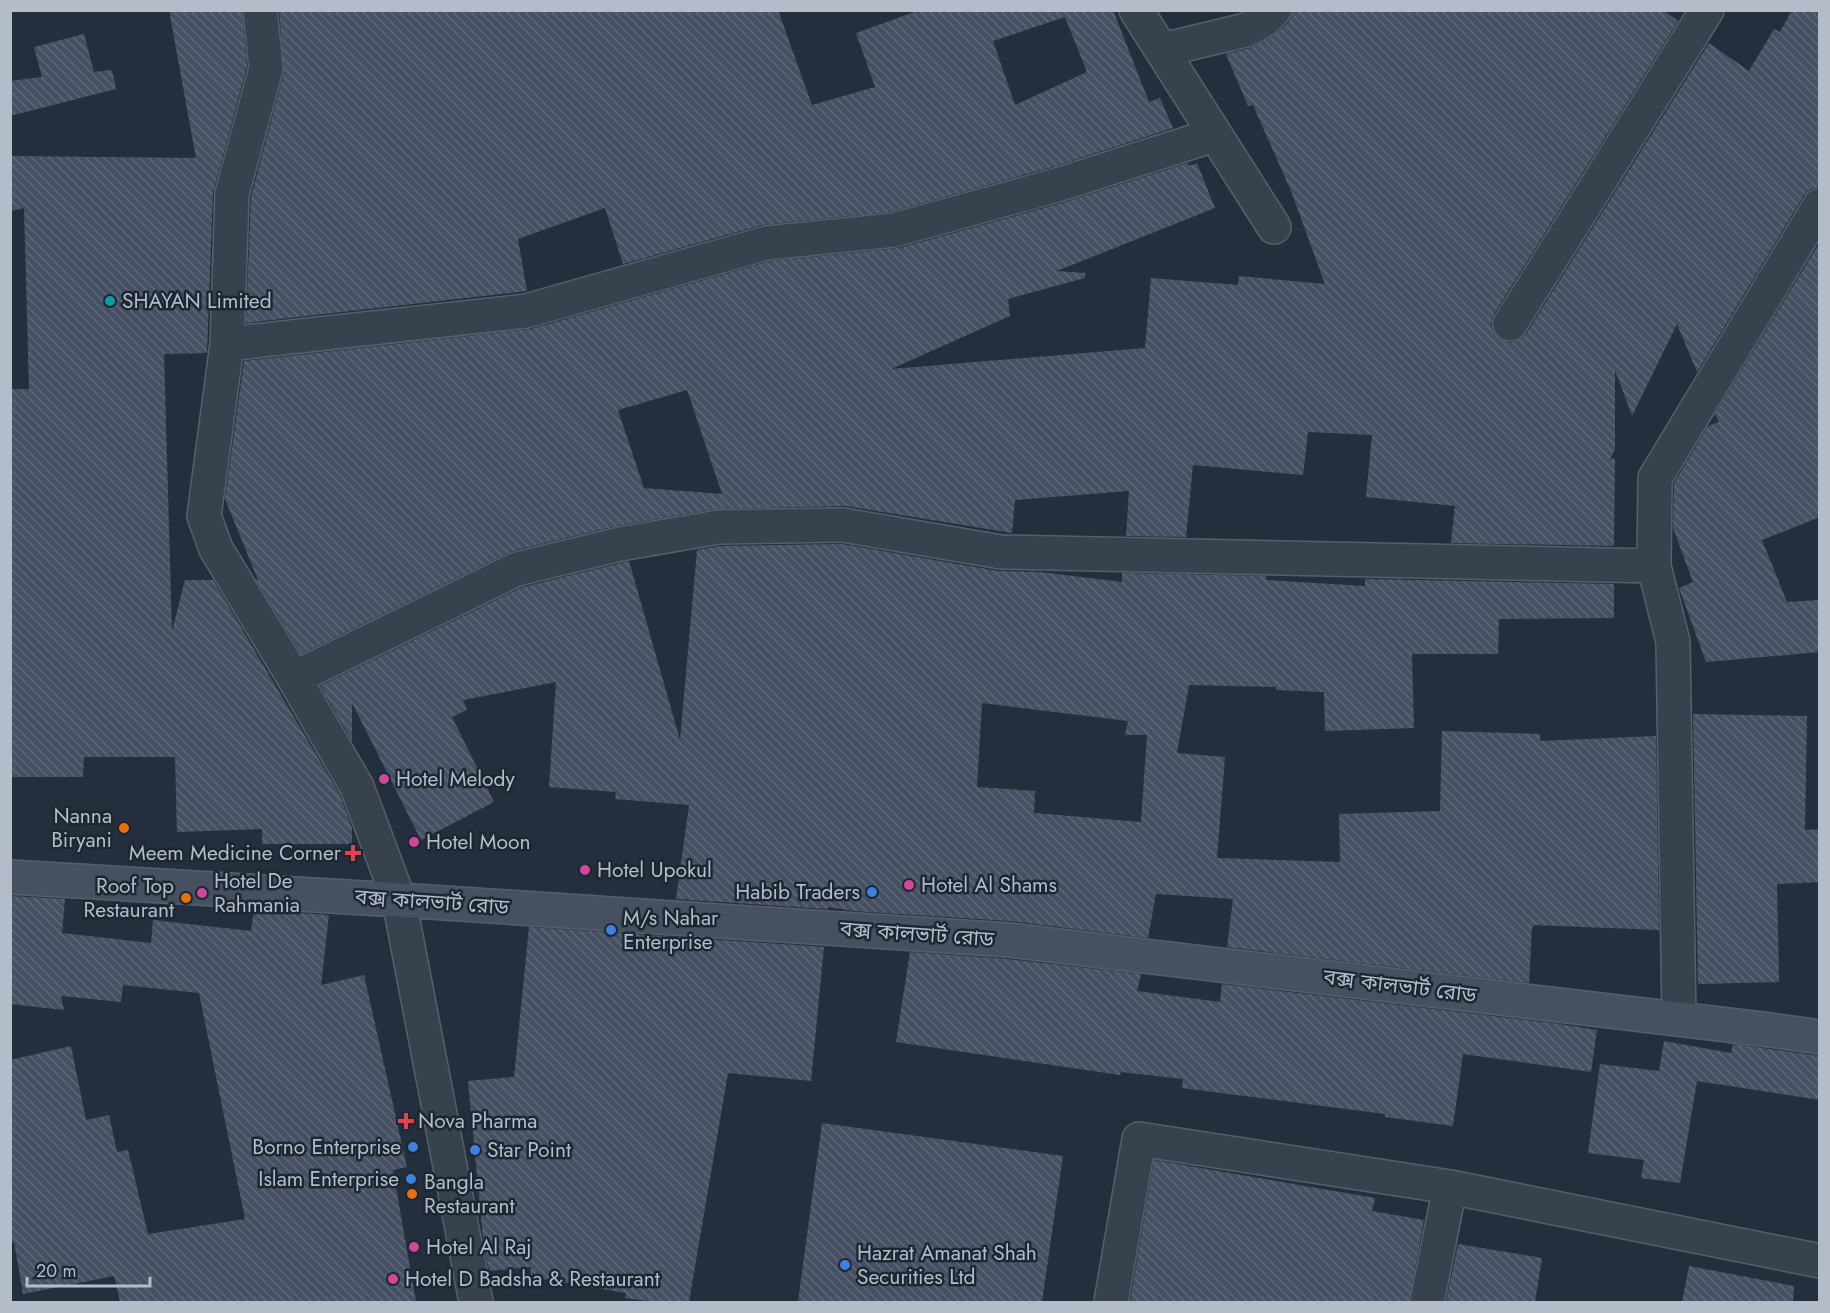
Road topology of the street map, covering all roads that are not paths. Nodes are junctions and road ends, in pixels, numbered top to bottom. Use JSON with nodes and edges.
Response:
{"nodes":[{"id":1,"x":260,"y":10,"type":"edge"},
{"id":2,"x":1136,"y":10,"type":"edge"},
{"id":3,"x":1274,"y":10,"type":"edge"},
{"id":4,"x":1707,"y":10,"type":"edge"},
{"id":5,"x":1162,"y":50,"type":"junction"},
{"id":6,"x":1214,"y":135,"type":"junction"},
{"id":7,"x":1820,"y":205,"type":"edge"},
{"id":8,"x":1274,"y":227,"type":"dead end"},
{"id":9,"x":1510,"y":324,"type":"dead end"},
{"id":10,"x":226,"y":344,"type":"junction"},
{"id":11,"x":1654,"y":566,"type":"junction"},
{"id":12,"x":294,"y":678,"type":"junction"},
{"id":13,"x":10,"y":877,"type":"edge"},
{"id":14,"x":399,"y":900,"type":"junction"},
{"id":15,"x":1679,"y":1019,"type":"junction"},
{"id":16,"x":1820,"y":1037,"type":"edge"},
{"id":17,"x":1450,"y":1187,"type":"junction"},
{"id":18,"x":1820,"y":1262,"type":"edge"},
{"id":19,"x":476,"y":1302,"type":"edge"},
{"id":20,"x":1111,"y":1302,"type":"edge"},
{"id":21,"x":1427,"y":1302,"type":"edge"}],
"edges":[{"from":1,"to":10,"type":"street"},
{"from":2,"to":5,"type":"street"},
{"from":3,"to":5,"type":"street"},
{"from":4,"to":9,"type":"street"},
{"from":5,"to":6,"type":"street"},
{"from":6,"to":8,"type":"street"},
{"from":6,"to":10,"type":"street"},
{"from":7,"to":11,"type":"street"},
{"from":10,"to":12,"type":"street"},
{"from":11,"to":12,"type":"street"},
{"from":11,"to":15,"type":"street"},
{"from":12,"to":14,"type":"street"},
{"from":13,"to":14,"type":"street","name":"বক্স কালভার্ট রোড"},
{"from":14,"to":15,"type":"street","name":"বক্স কালভার্ট রোড"},
{"from":14,"to":19,"type":"street"},
{"from":15,"to":16,"type":"street","name":"বক্স কালভার্ট রোড"},
{"from":17,"to":18,"type":"street"},
{"from":17,"to":20,"type":"street"},
{"from":17,"to":21,"type":"street"}]}
